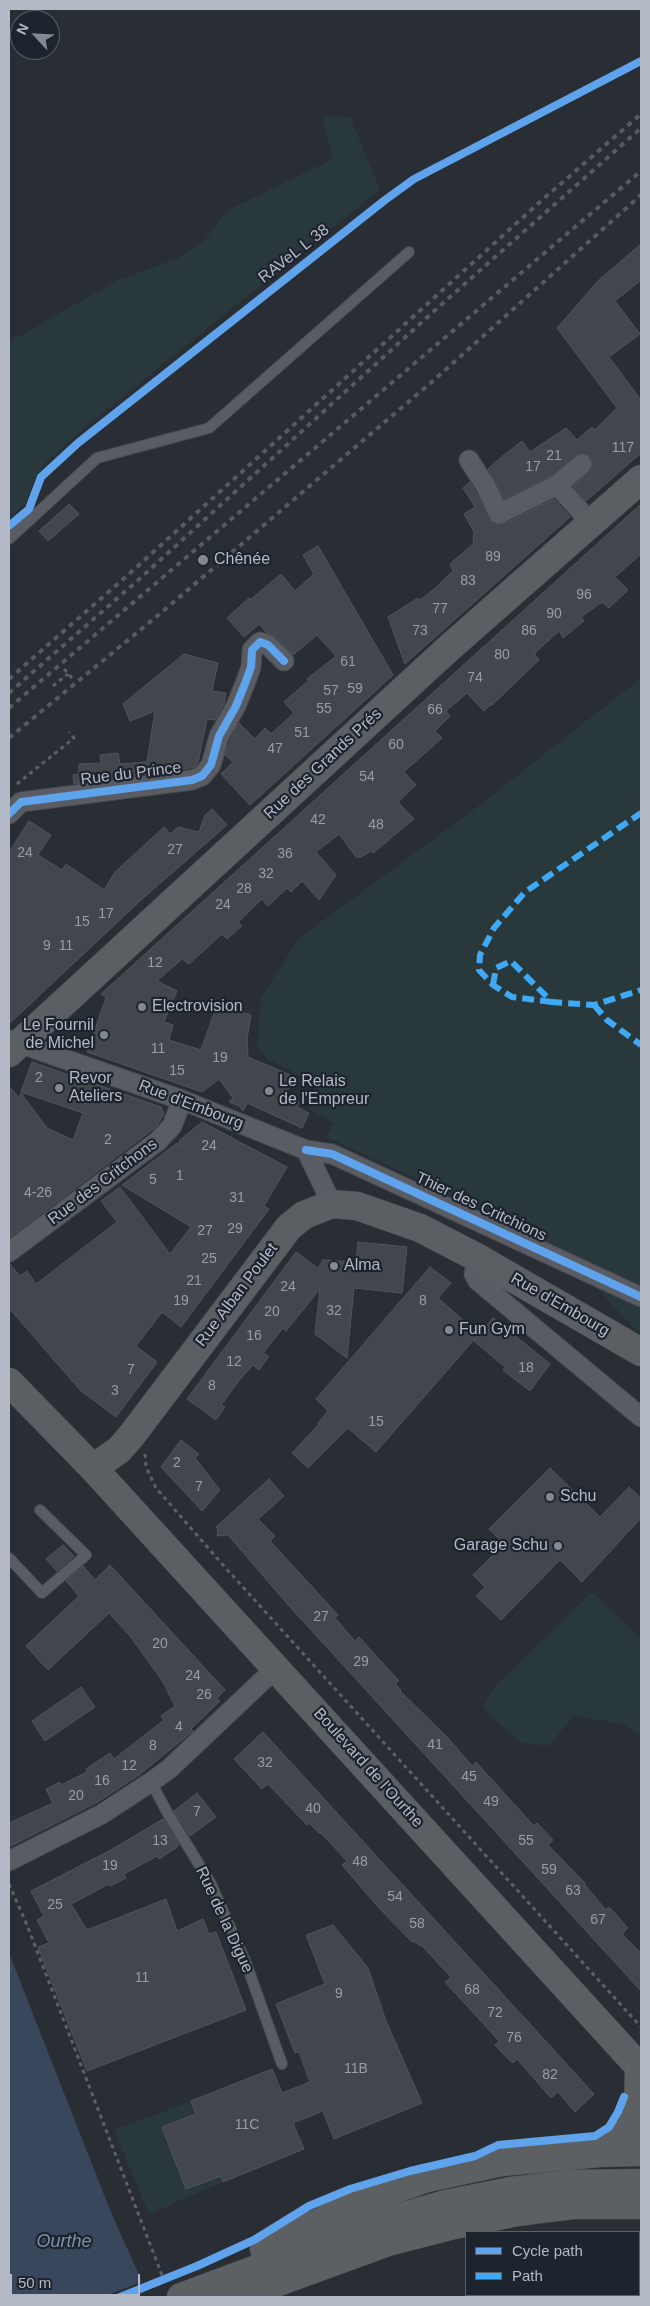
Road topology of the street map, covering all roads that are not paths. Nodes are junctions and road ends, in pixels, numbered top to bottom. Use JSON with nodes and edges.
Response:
{"nodes":[{"id":1,"x":409,"y":252,"type":"dead end"},
{"id":2,"x":469,"y":460,"type":"dead end"},
{"id":3,"x":582,"y":464,"type":"dead end"},
{"id":4,"x":641,"y":479,"type":"edge"},
{"id":5,"x":557,"y":485,"type":"junction"},
{"id":6,"x":591,"y":523,"type":"junction"},
{"id":7,"x":9,"y":539,"type":"edge"},
{"id":8,"x":284,"y":661,"type":"dead end"},
{"id":9,"x":15,"y":808,"type":"edge"},
{"id":10,"x":12,"y":1045,"type":"edge"},
{"id":11,"x":182,"y":1100,"type":"junction"},
{"id":12,"x":306,"y":1150,"type":"junction"},
{"id":13,"x":332,"y":1204,"type":"junction"},
{"id":14,"x":420,"y":1228,"type":"joint"},
{"id":15,"x":9,"y":1252,"type":"edge"},
{"id":16,"x":478,"y":1258,"type":"junction"},
{"id":17,"x":641,"y":1297,"type":"edge"},
{"id":18,"x":641,"y":1352,"type":"edge"},
{"id":19,"x":9,"y":1382,"type":"edge"},
{"id":20,"x":641,"y":1417,"type":"edge"},
{"id":21,"x":93,"y":1468,"type":"junction"},
{"id":22,"x":40,"y":1510,"type":"dead end"},
{"id":23,"x":9,"y":1558,"type":"edge"},
{"id":24,"x":276,"y":1668,"type":"junction"},
{"id":25,"x":151,"y":1782,"type":"junction"},
{"id":26,"x":9,"y":1861,"type":"edge"},
{"id":27,"x":282,"y":2064,"type":"dead end"},
{"id":28,"x":640,"y":2068,"type":"edge"},
{"id":29,"x":600,"y":2152,"type":"junction"},
{"id":30,"x":641,"y":2152,"type":"edge"},
{"id":31,"x":641,"y":2183,"type":"edge"},
{"id":32,"x":641,"y":2205,"type":"edge"},
{"id":33,"x":206,"y":2287,"type":"junction"},
{"id":34,"x":173,"y":2288,"type":"edge"},
{"id":35,"x":237,"y":2297,"type":"edge"}],
"edges":[{"from":1,"to":7,"type":"lane"},
{"from":2,"to":5,"type":"street"},
{"from":3,"to":5,"type":"street"},
{"from":4,"to":6,"type":"main road","name":"Rue des Grands Prés"},
{"from":5,"to":6,"type":"street"},
{"from":6,"to":10,"type":"main road","name":"Rue des Grands Prés"},
{"from":8,"to":9,"type":"street","name":"Rue du Prince"},
{"from":10,"to":11,"type":"street","name":"Rue d'Embourg"},
{"from":11,"to":12,"type":"street","name":"Rue d'Embourg"},
{"from":11,"to":15,"type":"street","name":"Rue des Critchons"},
{"from":12,"to":13,"type":"street"},
{"from":12,"to":17,"type":"street","name":"Thier des Critchions"},
{"from":13,"to":14,"type":"main road","name":"Rue Alban Poulet"},
{"from":13,"to":21,"type":"main road","name":"Rue Alban Poulet"},
{"from":14,"to":16,"type":"main road","name":"Rue d'Embourg"},
{"from":16,"to":18,"type":"main road","name":"Rue d'Embourg"},
{"from":16,"to":20,"type":"street"},
{"from":19,"to":21,"type":"main road","name":"Boulevard de l'Ourthe"},
{"from":21,"to":24,"type":"main road","name":"Boulevard de l'Ourthe"},
{"from":22,"to":23,"type":"lane"},
{"from":24,"to":25,"type":"street"},
{"from":24,"to":28,"type":"main road","name":"Boulevard de l'Ourthe"},
{"from":25,"to":26,"type":"street"},
{"from":25,"to":27,"type":"lane","name":"Rue de la Digue"},
{"from":28,"to":29,"type":"highway"},
{"from":29,"to":30,"type":"highway"},
{"from":29,"to":33,"type":"highway"},
{"from":31,"to":33,"type":"highway"},
{"from":32,"to":35,"type":"highway"},
{"from":33,"to":34,"type":"highway"}]}
